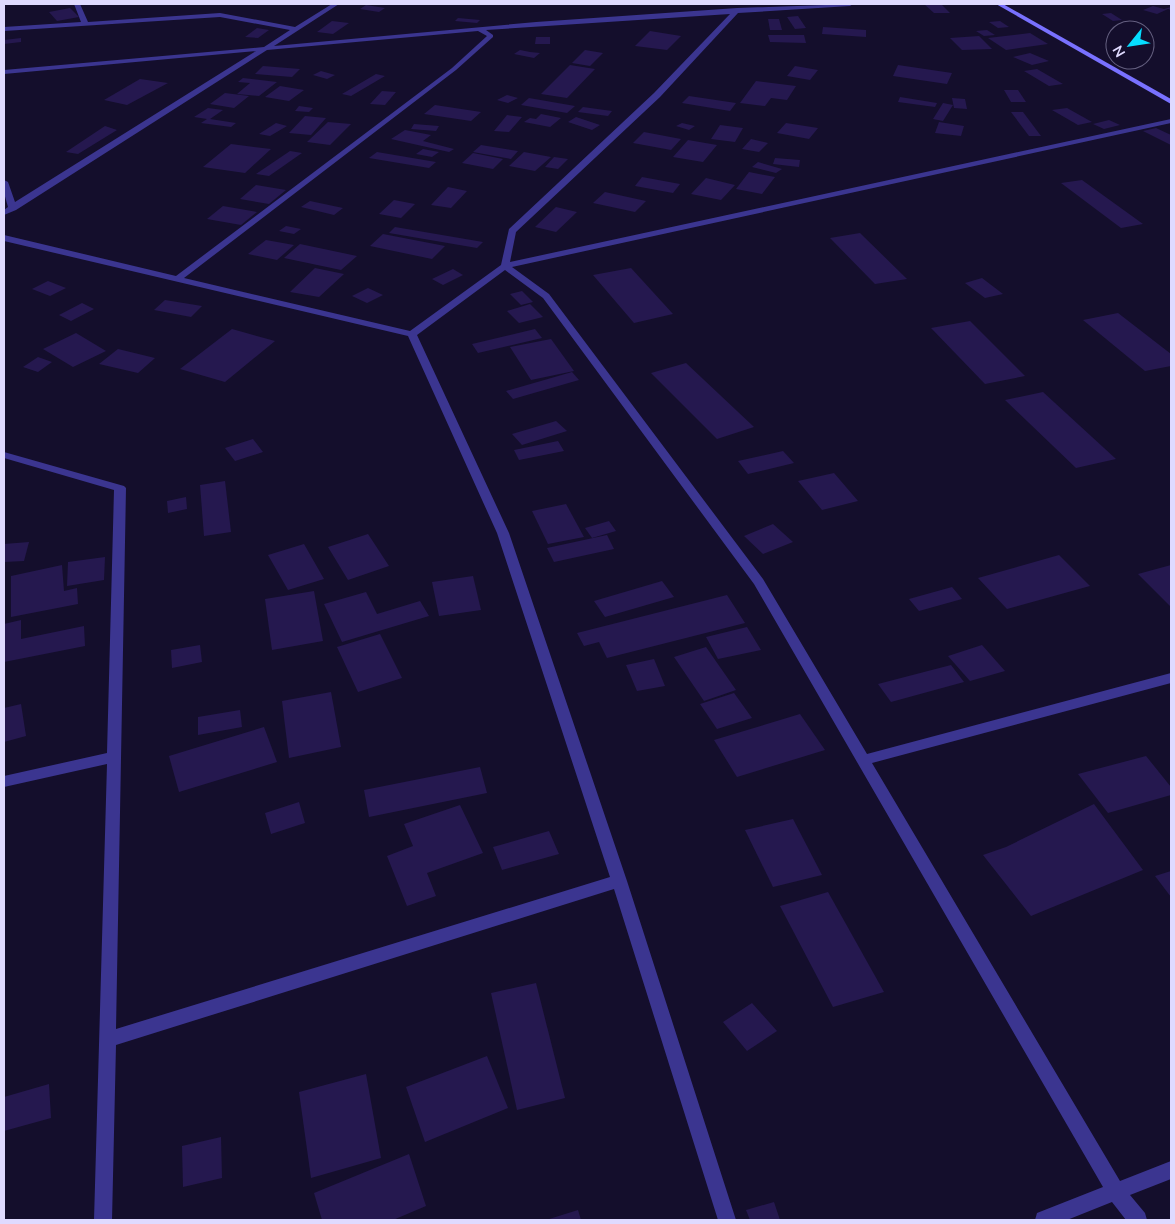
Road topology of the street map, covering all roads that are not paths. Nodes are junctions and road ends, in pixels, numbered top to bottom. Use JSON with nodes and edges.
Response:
{"nodes":[{"id":1,"x":77,"y":4,"type":"edge"},
{"id":2,"x":336,"y":4,"type":"edge"},
{"id":3,"x":850,"y":4,"type":"edge"},
{"id":4,"x":999,"y":4,"type":"edge"},
{"id":5,"x":737,"y":10,"type":"junction"},
{"id":6,"x":85,"y":23,"type":"junction"},
{"id":7,"x":4,"y":29,"type":"edge"},
{"id":8,"x":296,"y":29,"type":"junction"},
{"id":9,"x":478,"y":29,"type":"junction"},
{"id":10,"x":266,"y":48,"type":"junction"},
{"id":11,"x":4,"y":72,"type":"edge"},
{"id":12,"x":1171,"y":102,"type":"edge"},
{"id":13,"x":1171,"y":121,"type":"edge"},
{"id":14,"x":4,"y":182,"type":"edge"},
{"id":15,"x":13,"y":208,"type":"junction"},
{"id":16,"x":4,"y":213,"type":"edge"},
{"id":17,"x":4,"y":238,"type":"edge"},
{"id":18,"x":505,"y":266,"type":"junction"},
{"id":19,"x":177,"y":279,"type":"junction"},
{"id":20,"x":412,"y":334,"type":"junction"},
{"id":21,"x":4,"y":454,"type":"edge"},
{"id":22,"x":1171,"y":678,"type":"edge"},
{"id":23,"x":114,"y":757,"type":"junction"},
{"id":24,"x":863,"y":760,"type":"junction"},
{"id":25,"x":4,"y":781,"type":"edge"},
{"id":26,"x":619,"y":881,"type":"junction"},
{"id":27,"x":107,"y":1040,"type":"junction"},
{"id":28,"x":1171,"y":1170,"type":"edge"},
{"id":29,"x":1116,"y":1192,"type":"junction"},
{"id":30,"x":103,"y":1220,"type":"edge"},
{"id":31,"x":728,"y":1220,"type":"edge"},
{"id":32,"x":1044,"y":1220,"type":"edge"},
{"id":33,"x":1138,"y":1220,"type":"edge"}],
"edges":[{"from":1,"to":6,"type":"street"},
{"from":2,"to":8,"type":"street"},
{"from":3,"to":5,"type":"street"},
{"from":4,"to":12,"type":"main road"},
{"from":5,"to":9,"type":"street"},
{"from":5,"to":18,"type":"street"},
{"from":6,"to":7,"type":"street"},
{"from":6,"to":8,"type":"street"},
{"from":8,"to":10,"type":"street"},
{"from":9,"to":10,"type":"street"},
{"from":9,"to":19,"type":"street"},
{"from":10,"to":11,"type":"street"},
{"from":10,"to":15,"type":"street"},
{"from":13,"to":18,"type":"street"},
{"from":14,"to":15,"type":"street"},
{"from":15,"to":16,"type":"street"},
{"from":17,"to":19,"type":"street"},
{"from":18,"to":20,"type":"street"},
{"from":18,"to":24,"type":"street"},
{"from":19,"to":20,"type":"street"},
{"from":20,"to":26,"type":"street"},
{"from":21,"to":23,"type":"street"},
{"from":22,"to":24,"type":"street"},
{"from":23,"to":25,"type":"street"},
{"from":23,"to":27,"type":"street"},
{"from":24,"to":29,"type":"street"},
{"from":26,"to":27,"type":"street"},
{"from":26,"to":31,"type":"street"},
{"from":27,"to":30,"type":"street"},
{"from":28,"to":29,"type":"street"},
{"from":29,"to":32,"type":"street"},
{"from":29,"to":33,"type":"street"}]}
